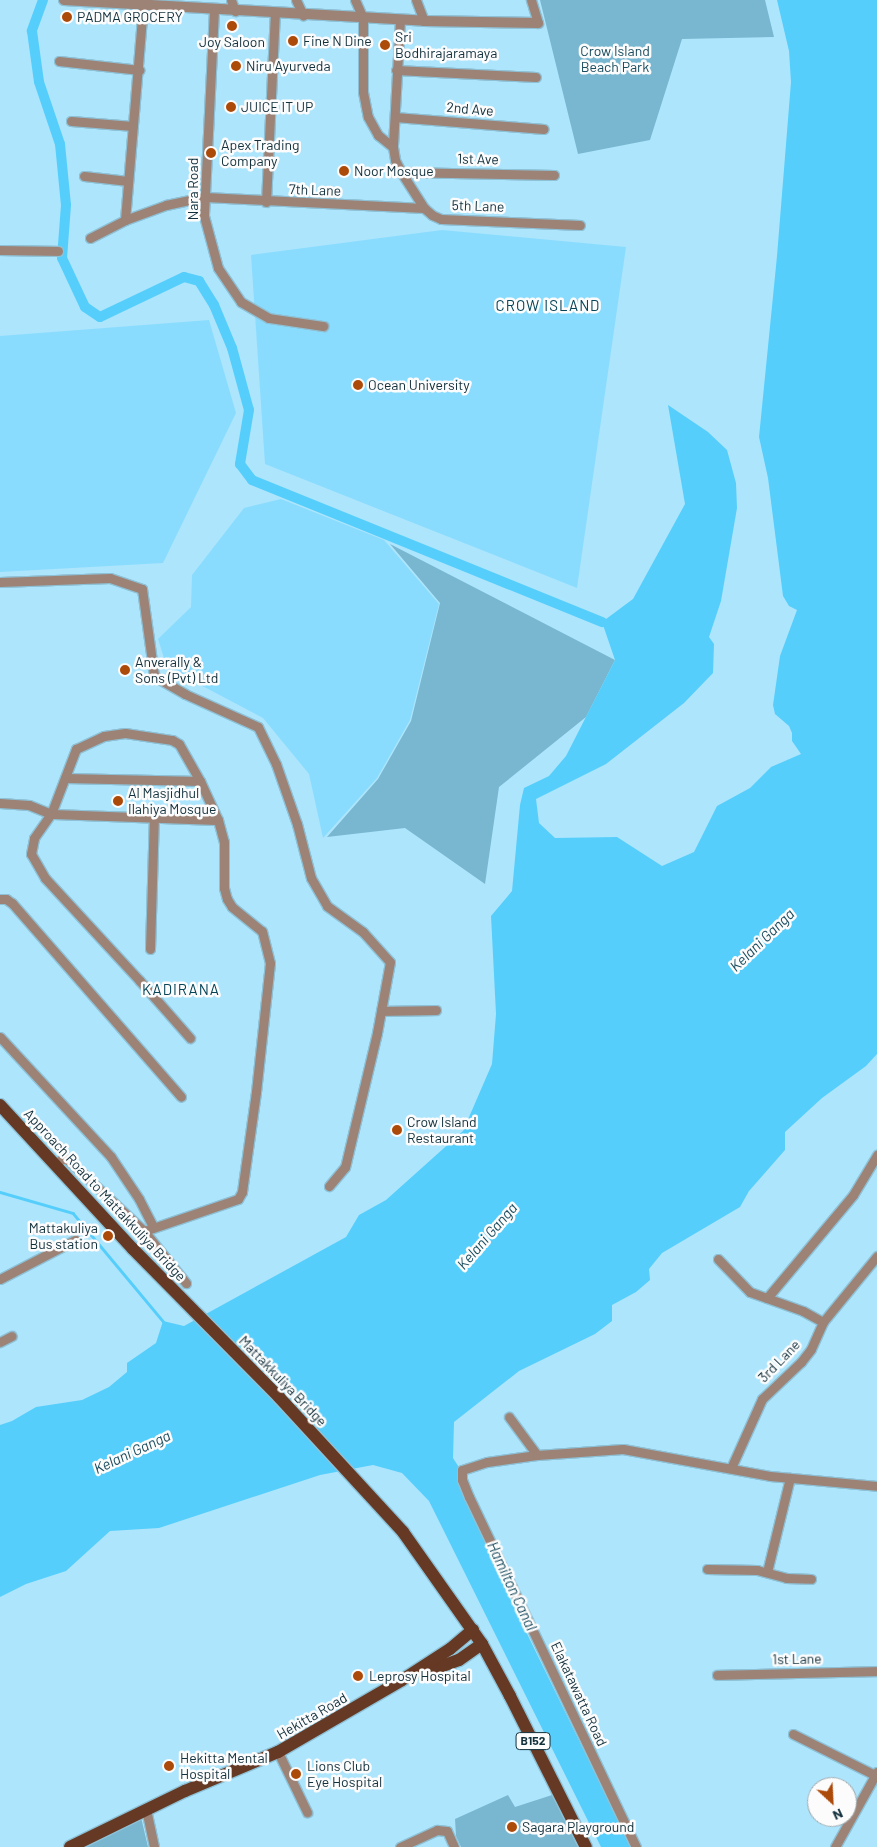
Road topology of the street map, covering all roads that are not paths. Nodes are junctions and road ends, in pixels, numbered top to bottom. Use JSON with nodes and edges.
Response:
{"nodes":[{"id":1,"x":64,"y":0,"type":"edge"},
{"id":2,"x":230,"y":0,"type":"edge"},
{"id":3,"x":296,"y":0,"type":"edge"},
{"id":4,"x":355,"y":0,"type":"edge"},
{"id":5,"x":416,"y":0,"type":"edge"},
{"id":6,"x":532,"y":0,"type":"edge"},
{"id":7,"x":143,"y":6,"type":"junction"},
{"id":8,"x":214,"y":10,"type":"junction"},
{"id":9,"x":235,"y":11,"type":"junction"},
{"id":10,"x":275,"y":13,"type":"junction"},
{"id":11,"x":303,"y":15,"type":"junction"},
{"id":12,"x":363,"y":18,"type":"junction"},
{"id":13,"x":400,"y":20,"type":"junction"},
{"id":14,"x":424,"y":21,"type":"junction"},
{"id":15,"x":538,"y":23,"type":"joint"},
{"id":16,"x":59,"y":61,"type":"dead end"},
{"id":17,"x":139,"y":70,"type":"junction"},
{"id":18,"x":396,"y":70,"type":"junction"},
{"id":19,"x":536,"y":77,"type":"dead end"},
{"id":20,"x":395,"y":117,"type":"junction"},
{"id":21,"x":71,"y":121,"type":"dead end"},
{"id":22,"x":133,"y":126,"type":"junction"},
{"id":23,"x":544,"y":129,"type":"dead end"},
{"id":24,"x":393,"y":147,"type":"junction"},
{"id":25,"x":401,"y":172,"type":"junction"},
{"id":26,"x":554,"y":175,"type":"dead end"},
{"id":27,"x":84,"y":176,"type":"dead end"},
{"id":28,"x":128,"y":180,"type":"junction"},
{"id":29,"x":205,"y":198,"type":"junction"},
{"id":30,"x":266,"y":202,"type":"junction"},
{"id":31,"x":424,"y":208,"type":"junction"},
{"id":32,"x":125,"y":220,"type":"junction"},
{"id":33,"x":580,"y":225,"type":"dead end"},
{"id":34,"x":90,"y":238,"type":"dead end"},
{"id":35,"x":0,"y":250,"type":"edge"},
{"id":36,"x":58,"y":251,"type":"dead end"},
{"id":37,"x":323,"y":326,"type":"dead end"},
{"id":38,"x":0,"y":582,"type":"edge"},
{"id":39,"x":65,"y":778,"type":"junction"},
{"id":40,"x":200,"y":781,"type":"junction"},
{"id":41,"x":1,"y":805,"type":"edge"},
{"id":42,"x":51,"y":814,"type":"junction"},
{"id":43,"x":154,"y":818,"type":"junction"},
{"id":44,"x":218,"y":820,"type":"junction"},
{"id":45,"x":0,"y":899,"type":"edge"},
{"id":46,"x":150,"y":950,"type":"dead end"},
{"id":47,"x":436,"y":1010,"type":"dead end"},
{"id":48,"x":381,"y":1011,"type":"junction"},
{"id":49,"x":0,"y":1037,"type":"edge"},
{"id":50,"x":190,"y":1038,"type":"dead end"},
{"id":51,"x":181,"y":1097,"type":"dead end"},
{"id":52,"x":0,"y":1105,"type":"edge"},
{"id":53,"x":877,"y":1155,"type":"edge"},
{"id":54,"x":56,"y":1164,"type":"junction"},
{"id":55,"x":329,"y":1186,"type":"dead end"},
{"id":56,"x":153,"y":1228,"type":"junction"},
{"id":57,"x":144,"y":1232,"type":"junction"},
{"id":58,"x":75,"y":1240,"type":"dead end"},
{"id":59,"x":877,"y":1256,"type":"edge"},
{"id":60,"x":718,"y":1259,"type":"dead end"},
{"id":61,"x":0,"y":1279,"type":"edge"},
{"id":62,"x":186,"y":1283,"type":"dead end"},
{"id":63,"x":766,"y":1298,"type":"junction"},
{"id":64,"x":188,"y":1306,"type":"joint"},
{"id":65,"x":823,"y":1322,"type":"junction"},
{"id":66,"x":12,"y":1336,"type":"dead end"},
{"id":67,"x":0,"y":1342,"type":"edge"},
{"id":68,"x":509,"y":1418,"type":"dead end"},
{"id":69,"x":537,"y":1455,"type":"junction"},
{"id":70,"x":731,"y":1468,"type":"junction"},
{"id":71,"x":790,"y":1478,"type":"junction"},
{"id":72,"x":877,"y":1486,"type":"edge"},
{"id":73,"x":707,"y":1569,"type":"dead end"},
{"id":74,"x":767,"y":1572,"type":"junction"},
{"id":75,"x":811,"y":1579,"type":"dead end"},
{"id":76,"x":473,"y":1630,"type":"junction"},
{"id":77,"x":482,"y":1644,"type":"junction"},
{"id":78,"x":877,"y":1671,"type":"edge"},
{"id":79,"x":717,"y":1675,"type":"dead end"},
{"id":80,"x":402,"y":1680,"type":"junction"},
{"id":81,"x":793,"y":1734,"type":"dead end"},
{"id":82,"x":278,"y":1752,"type":"junction"},
{"id":83,"x":876,"y":1773,"type":"edge"},
{"id":84,"x":146,"y":1809,"type":"junction"},
{"id":85,"x":307,"y":1812,"type":"dead end"},
{"id":86,"x":70,"y":1847,"type":"edge"},
{"id":87,"x":154,"y":1847,"type":"edge"},
{"id":88,"x":400,"y":1847,"type":"edge"},
{"id":89,"x":454,"y":1847,"type":"edge"},
{"id":90,"x":586,"y":1847,"type":"edge"},
{"id":91,"x":636,"y":1847,"type":"edge"},
{"id":92,"x":835,"y":1847,"type":"edge"}],
"edges":[{"from":1,"to":7,"type":"street"},
{"from":2,"to":9,"type":"street"},
{"from":3,"to":11,"type":"street"},
{"from":4,"to":12,"type":"street"},
{"from":5,"to":14,"type":"street"},
{"from":6,"to":15,"type":"street"},
{"from":7,"to":8,"type":"street"},
{"from":7,"to":17,"type":"street"},
{"from":8,"to":9,"type":"street"},
{"from":8,"to":29,"type":"street","name":"Nara Road"},
{"from":9,"to":10,"type":"street"},
{"from":10,"to":11,"type":"street"},
{"from":10,"to":30,"type":"street"},
{"from":11,"to":12,"type":"street"},
{"from":12,"to":13,"type":"street"},
{"from":12,"to":24,"type":"street"},
{"from":13,"to":14,"type":"street"},
{"from":13,"to":18,"type":"street","name":"5th Lane"},
{"from":14,"to":15,"type":"street"},
{"from":16,"to":17,"type":"street"},
{"from":17,"to":22,"type":"street"},
{"from":18,"to":19,"type":"street"},
{"from":18,"to":20,"type":"street","name":"5th Lane"},
{"from":20,"to":23,"type":"street","name":"2nd Ave"},
{"from":20,"to":24,"type":"street","name":"5th Lane"},
{"from":21,"to":22,"type":"street"},
{"from":22,"to":28,"type":"street"},
{"from":24,"to":25,"type":"street","name":"5th Lane"},
{"from":25,"to":26,"type":"street","name":"1st Ave"},
{"from":25,"to":31,"type":"street","name":"5th Lane"},
{"from":27,"to":28,"type":"street"},
{"from":28,"to":32,"type":"street"},
{"from":29,"to":30,"type":"street","name":"7th Lane"},
{"from":29,"to":32,"type":"street","name":"7th Lane"},
{"from":29,"to":37,"type":"street","name":"Nara Road"},
{"from":30,"to":31,"type":"street","name":"7th Lane"},
{"from":31,"to":33,"type":"street","name":"5th Lane"},
{"from":32,"to":34,"type":"street","name":"7th Lane"},
{"from":35,"to":36,"type":"street"},
{"from":38,"to":48,"type":"street"},
{"from":39,"to":40,"type":"street"},
{"from":39,"to":40,"type":"street"},
{"from":39,"to":42,"type":"street"},
{"from":40,"to":44,"type":"street"},
{"from":41,"to":42,"type":"street"},
{"from":42,"to":43,"type":"street"},
{"from":42,"to":50,"type":"street"},
{"from":43,"to":44,"type":"street"},
{"from":43,"to":46,"type":"street"},
{"from":44,"to":56,"type":"street"},
{"from":45,"to":51,"type":"street"},
{"from":47,"to":48,"type":"street"},
{"from":48,"to":55,"type":"street"},
{"from":49,"to":56,"type":"street"},
{"from":52,"to":54,"type":"main road","name":"Approach Road to Mattakkuliya Bridge"},
{"from":53,"to":63,"type":"street"},
{"from":54,"to":57,"type":"street"},
{"from":54,"to":64,"type":"main road","name":"Approach Road to Mattakkuliya Bridge"},
{"from":56,"to":57,"type":"street"},
{"from":57,"to":62,"type":"street"},
{"from":58,"to":61,"type":"street"},
{"from":59,"to":65,"type":"street","name":"3rd Lane"},
{"from":60,"to":63,"type":"street"},
{"from":63,"to":65,"type":"street"},
{"from":64,"to":76,"type":"main road","name":"Mattakkuliya Bridge","number":"B152"},
{"from":65,"to":70,"type":"street","name":"3rd Lane"},
{"from":66,"to":67,"type":"street"},
{"from":68,"to":69,"type":"street"},
{"from":69,"to":70,"type":"street"},
{"from":69,"to":91,"type":"street","name":"Elakatawatta Road"},
{"from":70,"to":71,"type":"street"},
{"from":71,"to":72,"type":"street"},
{"from":71,"to":74,"type":"street"},
{"from":73,"to":74,"type":"street"},
{"from":74,"to":75,"type":"street"},
{"from":76,"to":77,"type":"main road","number":"B152"},
{"from":76,"to":80,"type":"main road","name":"Hekitta Road"},
{"from":77,"to":80,"type":"main road","name":"Hekitta Road"},
{"from":77,"to":90,"type":"main road","number":"B152"},
{"from":78,"to":79,"type":"street","name":"1st Lane"},
{"from":80,"to":82,"type":"main road","name":"Hekitta Road"},
{"from":81,"to":83,"type":"street"},
{"from":82,"to":84,"type":"main road","name":"Hekitta Road"},
{"from":82,"to":85,"type":"street"},
{"from":83,"to":92,"type":"street"},
{"from":84,"to":86,"type":"main road","name":"Hekitta Road"},
{"from":84,"to":87,"type":"street"},
{"from":88,"to":89,"type":"street"}]}
